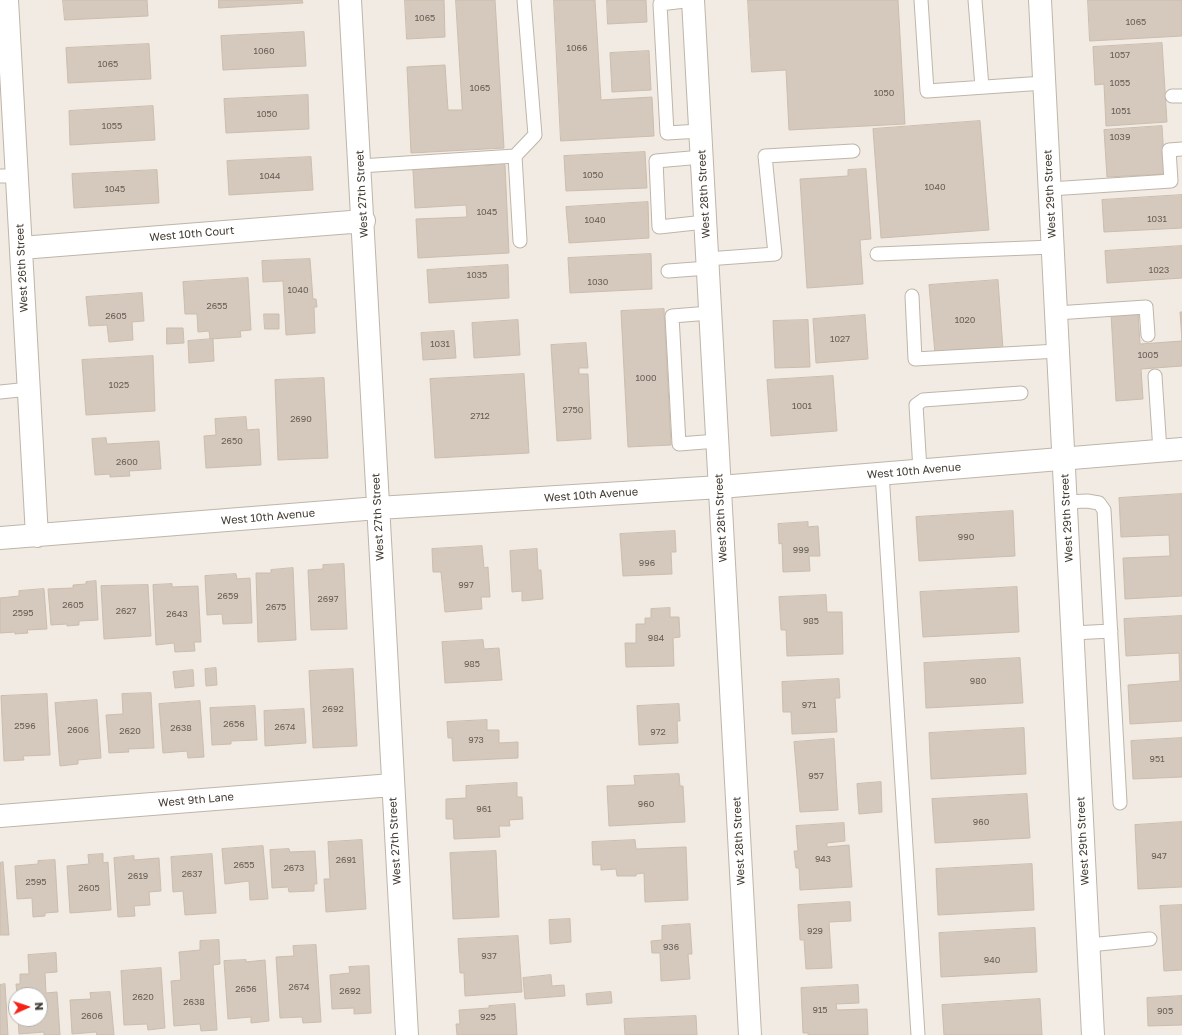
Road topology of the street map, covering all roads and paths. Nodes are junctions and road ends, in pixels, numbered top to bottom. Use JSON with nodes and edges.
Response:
{"nodes":[{"id":1,"x":7,"y":0,"type":"edge"},
{"id":2,"x":350,"y":0,"type":"edge"},
{"id":3,"x":524,"y":0,"type":"edge"},
{"id":4,"x":693,"y":0,"type":"edge"},
{"id":5,"x":921,"y":0,"type":"edge"},
{"id":6,"x":976,"y":0,"type":"edge"},
{"id":7,"x":1040,"y":0,"type":"edge"},
{"id":8,"x":1044,"y":83,"type":"junction"},
{"id":9,"x":982,"y":87,"type":"junction"},
{"id":10,"x":6,"y":111,"type":"edge"},
{"id":11,"x":700,"y":131,"type":"junction"},
{"id":12,"x":1182,"y":149,"type":"edge"},
{"id":13,"x":853,"y":151,"type":"dead end"},
{"id":14,"x":515,"y":156,"type":"junction"},
{"id":15,"x":702,"y":157,"type":"junction"},
{"id":16,"x":360,"y":166,"type":"junction"},
{"id":17,"x":8,"y":176,"type":"edge"},
{"id":18,"x":1050,"y":189,"type":"junction"},
{"id":19,"x":364,"y":220,"type":"junction"},
{"id":20,"x":705,"y":222,"type":"junction"},
{"id":21,"x":520,"y":241,"type":"dead end"},
{"id":22,"x":1053,"y":247,"type":"junction"},
{"id":23,"x":21,"y":248,"type":"junction"},
{"id":24,"x":877,"y":254,"type":"dead end"},
{"id":25,"x":708,"y":264,"type":"junction"},
{"id":26,"x":668,"y":271,"type":"dead end"},
{"id":27,"x":912,"y":296,"type":"dead end"},
{"id":28,"x":710,"y":313,"type":"junction"},
{"id":29,"x":1056,"y":313,"type":"junction"},
{"id":30,"x":1148,"y":334,"type":"dead end"},
{"id":31,"x":1058,"y":351,"type":"junction"},
{"id":32,"x":1155,"y":376,"type":"dead end"},
{"id":33,"x":29,"y":389,"type":"junction"},
{"id":34,"x":0,"y":392,"type":"edge"},
{"id":35,"x":1021,"y":393,"type":"dead end"},
{"id":36,"x":717,"y":441,"type":"junction"},
{"id":37,"x":1182,"y":449,"type":"edge"},
{"id":38,"x":1160,"y":451,"type":"junction"},
{"id":39,"x":1064,"y":458,"type":"junction"},
{"id":40,"x":920,"y":470,"type":"junction"},
{"id":41,"x":882,"y":473,"type":"junction"},
{"id":42,"x":720,"y":487,"type":"junction"},
{"id":43,"x":1066,"y":502,"type":"junction"},
{"id":44,"x":378,"y":508,"type":"junction"},
{"id":45,"x":37,"y":536,"type":"junction"},
{"id":46,"x":0,"y":538,"type":"edge"},
{"id":47,"x":1110,"y":631,"type":"junction"},
{"id":48,"x":1073,"y":633,"type":"junction"},
{"id":49,"x":392,"y":785,"type":"junction"},
{"id":50,"x":1120,"y":803,"type":"dead end"},
{"id":51,"x":0,"y":816,"type":"edge"},
{"id":52,"x":1150,"y":939,"type":"dead end"},
{"id":53,"x":1089,"y":945,"type":"junction"},
{"id":54,"x":407,"y":1035,"type":"edge"},
{"id":55,"x":750,"y":1035,"type":"edge"},
{"id":56,"x":918,"y":1035,"type":"edge"},
{"id":57,"x":1094,"y":1035,"type":"edge"}],
"edges":[{"from":1,"to":10,"type":"street","name":"West 26th Street"},
{"from":2,"to":16,"type":"street","name":"West 27th Street"},
{"from":3,"to":14,"type":"lane"},
{"from":4,"to":11,"type":"street","name":"West 28th Street"},
{"from":4,"to":11,"type":"lane"},
{"from":5,"to":9,"type":"lane"},
{"from":6,"to":9,"type":"lane"},
{"from":7,"to":8,"type":"street","name":"West 29th Street"},
{"from":8,"to":9,"type":"lane"},
{"from":8,"to":18,"type":"street","name":"West 29th Street"},
{"from":10,"to":17,"type":"street","name":"West 26th Street"},
{"from":11,"to":15,"type":"street","name":"West 28th Street"},
{"from":12,"to":18,"type":"lane"},
{"from":13,"to":25,"type":"lane"},
{"from":14,"to":16,"type":"lane"},
{"from":14,"to":21,"type":"lane"},
{"from":15,"to":20,"type":"street","name":"West 28th Street"},
{"from":15,"to":20,"type":"lane"},
{"from":16,"to":19,"type":"street","name":"West 27th Street"},
{"from":17,"to":23,"type":"street","name":"West 26th Street"},
{"from":18,"to":22,"type":"street","name":"West 29th Street"},
{"from":19,"to":23,"type":"street","name":"West 10th Court"},
{"from":19,"to":44,"type":"street","name":"West 27th Street"},
{"from":20,"to":25,"type":"street","name":"West 28th Street"},
{"from":22,"to":24,"type":"lane"},
{"from":22,"to":29,"type":"street","name":"West 29th Street"},
{"from":23,"to":33,"type":"street","name":"West 26th Street"},
{"from":25,"to":26,"type":"lane"},
{"from":25,"to":28,"type":"street","name":"West 28th Street"},
{"from":27,"to":31,"type":"lane"},
{"from":28,"to":36,"type":"street","name":"West 28th Street"},
{"from":28,"to":36,"type":"lane"},
{"from":29,"to":30,"type":"lane"},
{"from":29,"to":31,"type":"street","name":"West 29th Street"},
{"from":31,"to":39,"type":"street","name":"West 29th Street"},
{"from":32,"to":38,"type":"lane"},
{"from":33,"to":34,"type":"lane"},
{"from":33,"to":45,"type":"street","name":"West 26th Street"},
{"from":35,"to":40,"type":"lane"},
{"from":36,"to":42,"type":"street","name":"West 28th Street"},
{"from":37,"to":38,"type":"street","name":"West 10th Avenue"},
{"from":38,"to":39,"type":"street","name":"West 10th Avenue"},
{"from":39,"to":40,"type":"street","name":"West 10th Avenue"},
{"from":39,"to":43,"type":"street","name":"West 29th Street"},
{"from":40,"to":41,"type":"street","name":"West 10th Avenue"},
{"from":41,"to":42,"type":"street","name":"West 10th Avenue"},
{"from":41,"to":56,"type":"lane"},
{"from":42,"to":44,"type":"street","name":"West 10th Avenue"},
{"from":42,"to":55,"type":"street","name":"West 28th Street"},
{"from":43,"to":47,"type":"lane"},
{"from":43,"to":48,"type":"street","name":"West 29th Street"},
{"from":44,"to":45,"type":"street","name":"West 10th Avenue"},
{"from":44,"to":49,"type":"street","name":"West 27th Street"},
{"from":45,"to":46,"type":"street","name":"West 10th Avenue"},
{"from":47,"to":48,"type":"lane"},
{"from":47,"to":50,"type":"lane"},
{"from":48,"to":53,"type":"street","name":"West 29th Street"},
{"from":49,"to":51,"type":"street","name":"West 9th Lane"},
{"from":49,"to":54,"type":"street","name":"West 27th Street"},
{"from":52,"to":53,"type":"lane"},
{"from":53,"to":57,"type":"street","name":"West 29th Street"}]}
